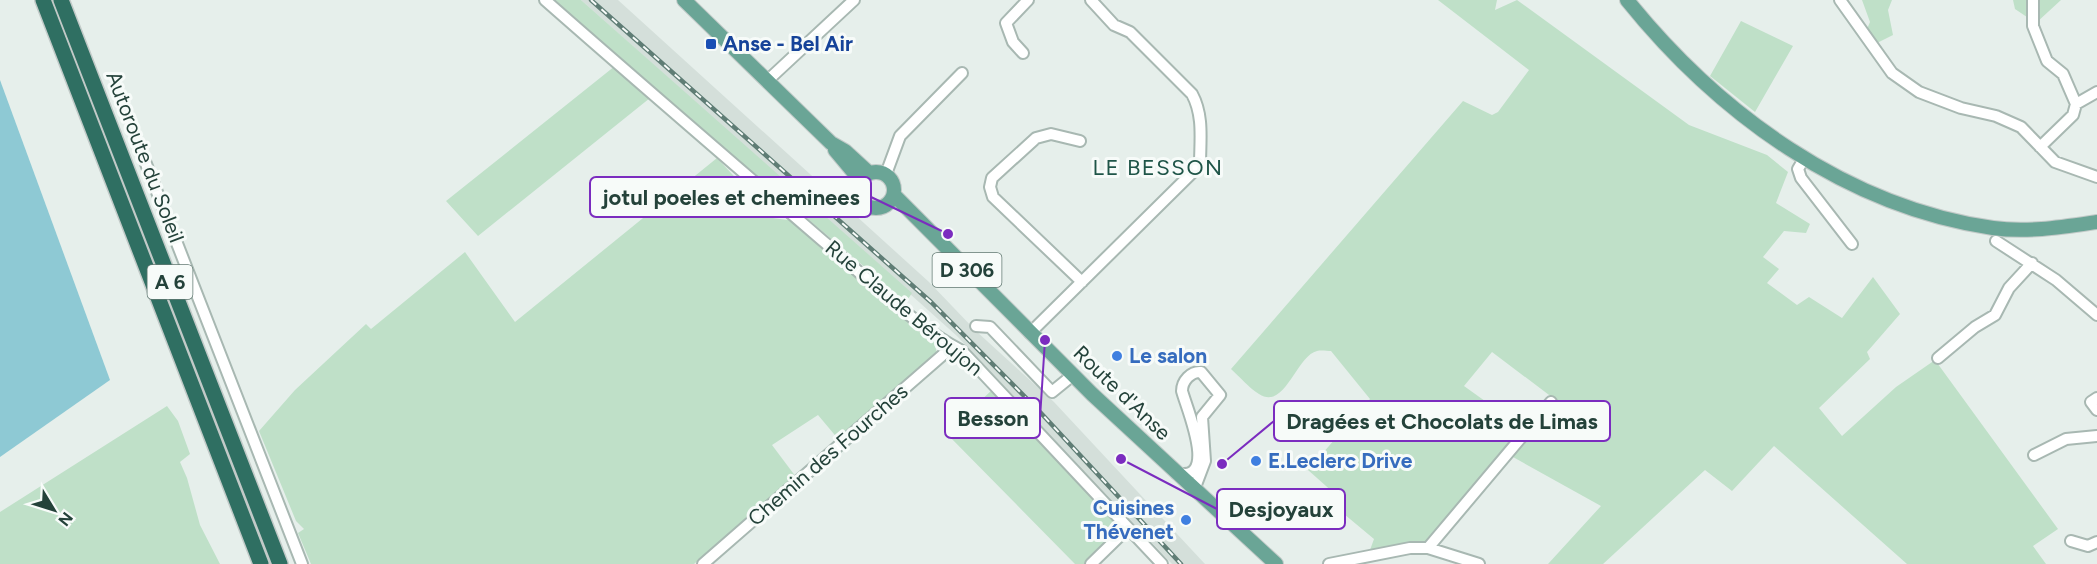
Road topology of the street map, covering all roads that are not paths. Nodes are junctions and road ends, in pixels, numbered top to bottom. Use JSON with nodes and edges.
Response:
{"nodes":[{"id":1,"x":43,"y":0,"type":"edge"},
{"id":2,"x":61,"y":0,"type":"edge"},
{"id":3,"x":545,"y":0,"type":"edge"},
{"id":4,"x":684,"y":0,"type":"edge"},
{"id":5,"x":854,"y":0,"type":"edge"},
{"id":6,"x":1028,"y":0,"type":"edge"},
{"id":7,"x":1091,"y":0,"type":"edge"},
{"id":8,"x":1628,"y":0,"type":"edge"},
{"id":9,"x":1840,"y":0,"type":"edge"},
{"id":10,"x":2033,"y":0,"type":"edge"},
{"id":11,"x":1023,"y":53,"type":"dead end"},
{"id":12,"x":962,"y":73,"type":"dead end"},
{"id":13,"x":767,"y":81,"type":"junction"},
{"id":14,"x":2097,"y":92,"type":"edge"},
{"id":15,"x":2076,"y":104,"type":"junction"},
{"id":16,"x":1080,"y":141,"type":"dead end"},
{"id":17,"x":2040,"y":147,"type":"junction"},
{"id":18,"x":141,"y":151,"type":"dead end"},
{"id":19,"x":1804,"y":159,"type":"junction"},
{"id":20,"x":886,"y":174,"type":"junction"},
{"id":21,"x":865,"y":177,"type":"junction"},
{"id":22,"x":2097,"y":177,"type":"edge"},
{"id":23,"x":891,"y":200,"type":"junction"},
{"id":24,"x":2097,"y":222,"type":"edge"},
{"id":25,"x":1996,"y":241,"type":"dead end"},
{"id":26,"x":1852,"y":244,"type":"dead end"},
{"id":27,"x":2032,"y":263,"type":"junction"},
{"id":28,"x":1082,"y":282,"type":"junction"},
{"id":29,"x":2097,"y":315,"type":"edge"},
{"id":30,"x":976,"y":326,"type":"dead end"},
{"id":31,"x":1030,"y":333,"type":"junction"},
{"id":32,"x":953,"y":346,"type":"junction"},
{"id":33,"x":1938,"y":358,"type":"dead end"},
{"id":34,"x":1068,"y":379,"type":"junction"},
{"id":35,"x":2097,"y":398,"type":"edge"},
{"id":36,"x":1551,"y":402,"type":"dead end"},
{"id":37,"x":2097,"y":410,"type":"edge"},
{"id":38,"x":2097,"y":436,"type":"edge"},
{"id":39,"x":2034,"y":455,"type":"dead end"},
{"id":40,"x":1175,"y":473,"type":"junction"},
{"id":41,"x":1194,"y":490,"type":"junction"},
{"id":42,"x":1128,"y":528,"type":"junction"},
{"id":43,"x":2071,"y":541,"type":"dead end"},
{"id":44,"x":2097,"y":542,"type":"edge"},
{"id":45,"x":1428,"y":548,"type":"junction"},
{"id":46,"x":1370,"y":560,"type":"edge"},
{"id":47,"x":261,"y":564,"type":"edge"},
{"id":48,"x":280,"y":564,"type":"edge"},
{"id":49,"x":302,"y":564,"type":"edge"},
{"id":50,"x":703,"y":564,"type":"edge"},
{"id":51,"x":1091,"y":564,"type":"edge"},
{"id":52,"x":1162,"y":564,"type":"edge"},
{"id":53,"x":1266,"y":564,"type":"edge"},
{"id":54,"x":1276,"y":564,"type":"edge"},
{"id":55,"x":1329,"y":564,"type":"edge"},
{"id":56,"x":1479,"y":564,"type":"edge"}],
"edges":[{"from":1,"to":47,"type":"highway","name":"Autoroute du Soleil","number":"A 6"},
{"from":2,"to":48,"type":"highway","name":"Autoroute du Soleil","number":"A 6"},
{"from":3,"to":32,"type":"street","name":"Rue Claude Béroujon"},
{"from":4,"to":13,"type":"main road"},
{"from":5,"to":13,"type":"street"},
{"from":6,"to":11,"type":"street"},
{"from":7,"to":28,"type":"street"},
{"from":8,"to":19,"type":"main road"},
{"from":9,"to":17,"type":"street"},
{"from":10,"to":15,"type":"street"},
{"from":12,"to":20,"type":"street"},
{"from":13,"to":21,"type":"main road"},
{"from":14,"to":15,"type":"street"},
{"from":15,"to":17,"type":"street"},
{"from":16,"to":28,"type":"street"},
{"from":17,"to":22,"type":"street"},
{"from":18,"to":49,"type":"street"},
{"from":19,"to":24,"type":"main road"},
{"from":19,"to":26,"type":"street"},
{"from":20,"to":21,"type":"main road"},
{"from":20,"to":23,"type":"main road"},
{"from":21,"to":23,"type":"main road"},
{"from":23,"to":31,"type":"main road","name":"Route d'Anse","number":"D 306"},
{"from":23,"to":34,"type":"main road","name":"Route d'Anse","number":"D 306"},
{"from":25,"to":27,"type":"street"},
{"from":27,"to":29,"type":"street"},
{"from":27,"to":33,"type":"street"},
{"from":28,"to":31,"type":"street"},
{"from":30,"to":34,"type":"street"},
{"from":31,"to":40,"type":"main road","name":"Route d'Anse","number":"D 306"},
{"from":32,"to":42,"type":"street","name":"Rue Claude Béroujon"},
{"from":32,"to":50,"type":"street","name":"Chemin des Fourches"},
{"from":34,"to":53,"type":"main road","name":"Route d'Anse","number":"D 306"},
{"from":35,"to":37,"type":"street"},
{"from":36,"to":45,"type":"street"},
{"from":38,"to":39,"type":"street"},
{"from":40,"to":41,"type":"main road","name":"Route d'Anse","number":"D 306"},
{"from":40,"to":41,"type":"street"},
{"from":41,"to":54,"type":"main road","name":"Route d'Anse","number":"D 306"},
{"from":42,"to":51,"type":"street"},
{"from":42,"to":52,"type":"street","name":"Rue Claude Béroujon"},
{"from":43,"to":44,"type":"street"},
{"from":45,"to":46,"type":"street"},
{"from":45,"to":56,"type":"street"},
{"from":46,"to":55,"type":"street"}]}
